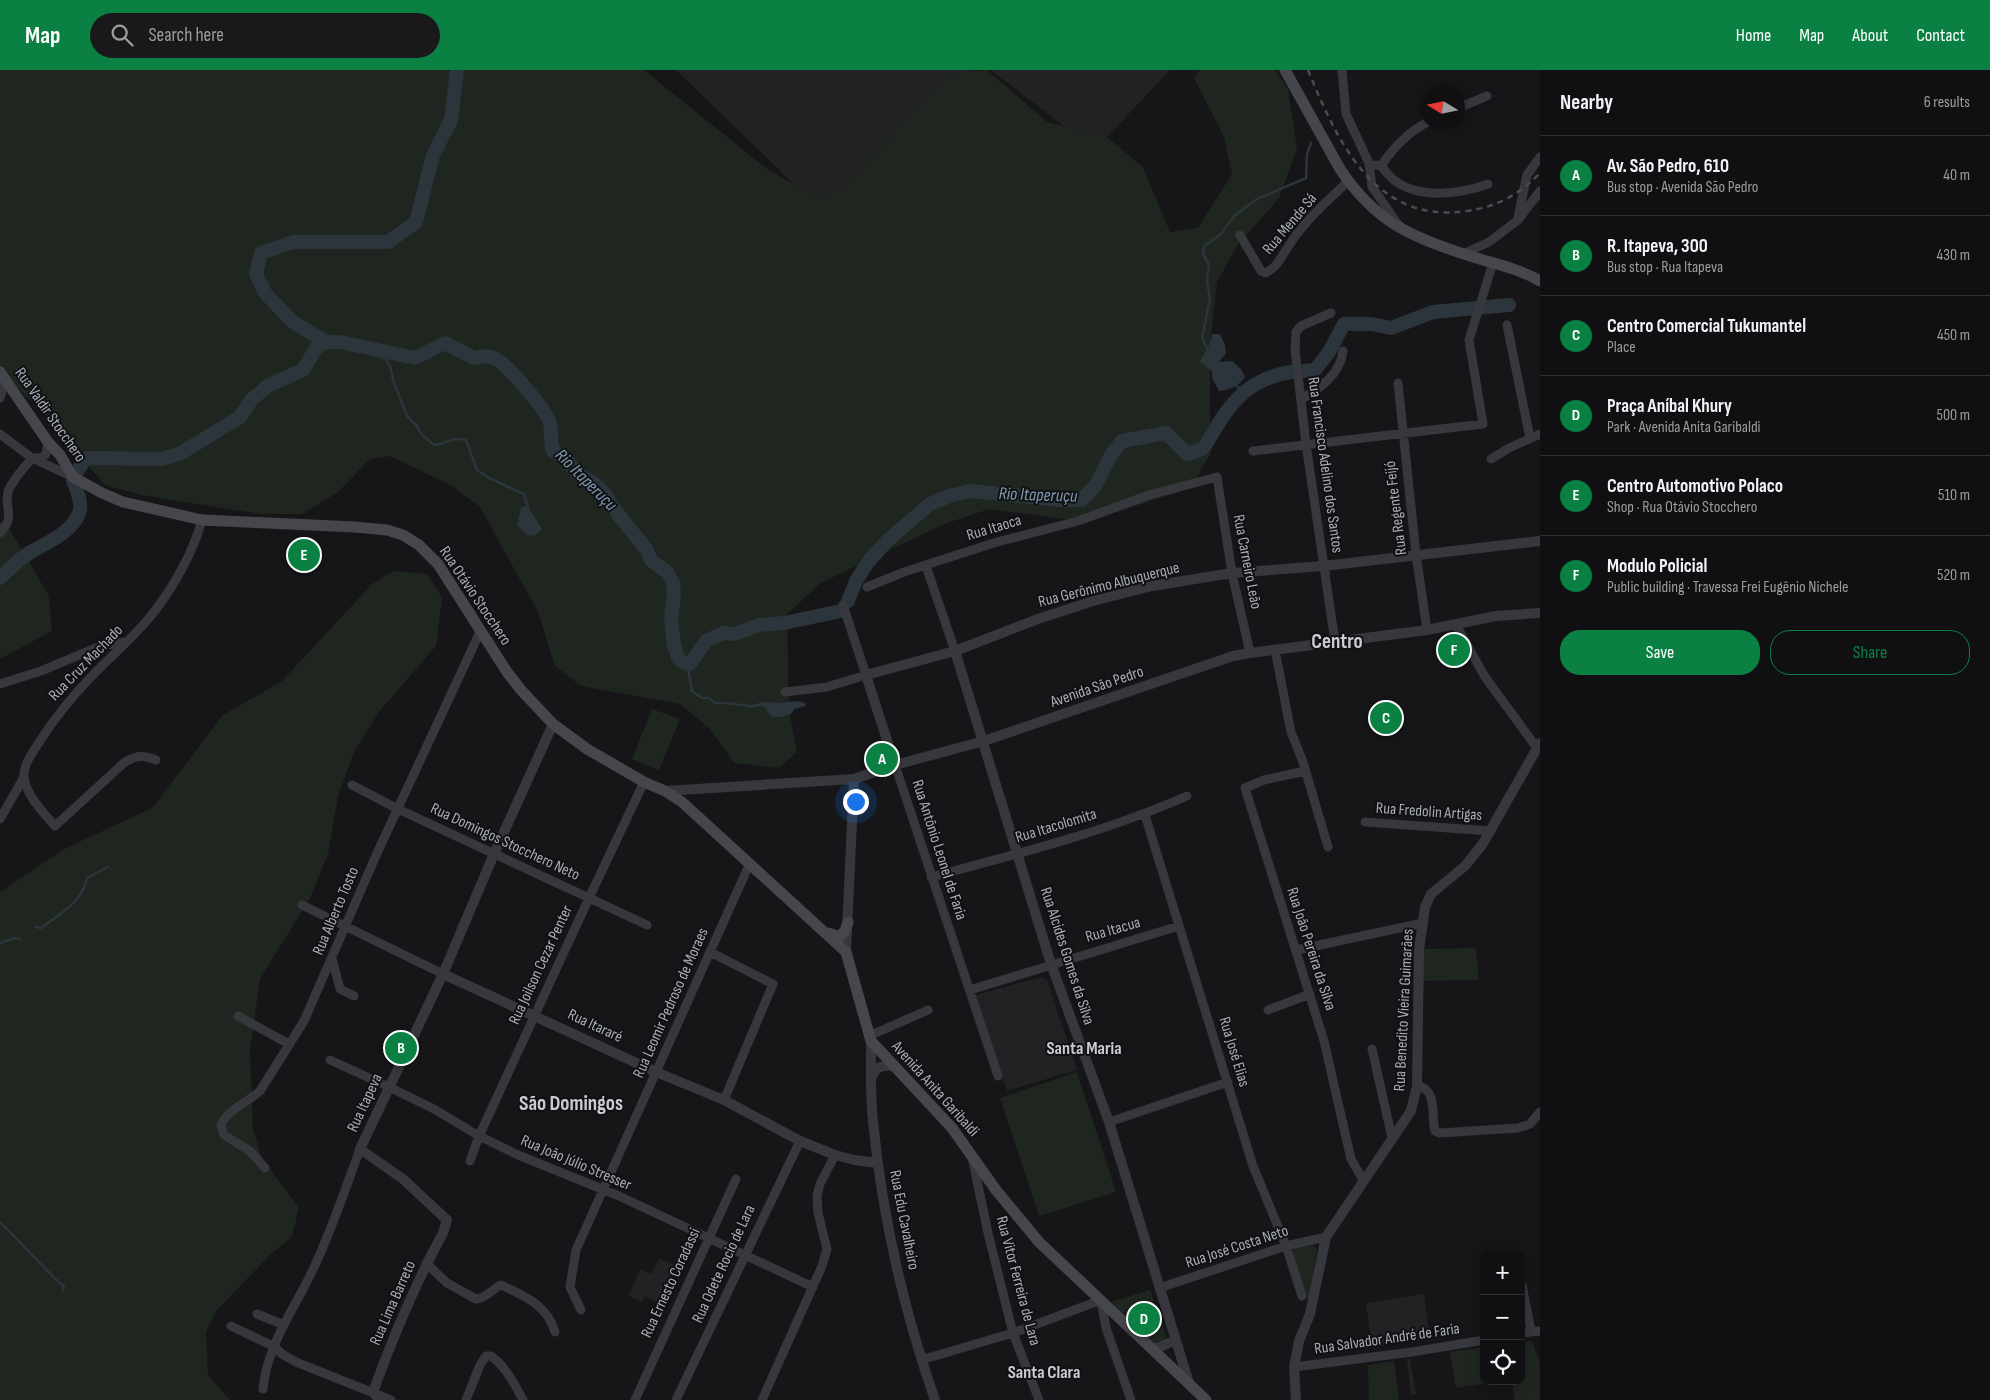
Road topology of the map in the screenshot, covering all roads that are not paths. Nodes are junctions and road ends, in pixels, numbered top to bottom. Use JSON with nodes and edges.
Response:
{"nodes":[{"id":1,"x":1285,"y":70,"type":"edge"},
{"id":2,"x":1342,"y":70,"type":"edge"},
{"id":3,"x":1487,"y":96,"type":"dead end"},
{"id":4,"x":1465,"y":105,"type":"edge"},
{"id":5,"x":1420,"y":127,"type":"edge"},
{"id":6,"x":1540,"y":157,"type":"edge"},
{"id":7,"x":1369,"y":163,"type":"junction"},
{"id":8,"x":1381,"y":166,"type":"junction"},
{"id":9,"x":1348,"y":181,"type":"junction"},
{"id":10,"x":1488,"y":184,"type":"dead end"},
{"id":11,"x":1540,"y":191,"type":"edge"},
{"id":12,"x":1518,"y":220,"type":"junction"},
{"id":13,"x":1404,"y":232,"type":"junction"},
{"id":14,"x":1240,"y":235,"type":"dead end"},
{"id":15,"x":1463,"y":254,"type":"junction"},
{"id":16,"x":1493,"y":263,"type":"junction"},
{"id":17,"x":1524,"y":273,"type":"junction"},
{"id":18,"x":1540,"y":281,"type":"edge"},
{"id":19,"x":1540,"y":288,"type":"edge"},
{"id":20,"x":1331,"y":313,"type":"dead end"},
{"id":21,"x":1507,"y":325,"type":"dead end"},
{"id":22,"x":1343,"y":351,"type":"dead end"},
{"id":23,"x":2,"y":376,"type":"edge"},
{"id":24,"x":1398,"y":383,"type":"dead end"},
{"id":25,"x":0,"y":398,"type":"edge"},
{"id":26,"x":1302,"y":399,"type":"junction"},
{"id":27,"x":0,"y":434,"type":"edge"},
{"id":28,"x":1402,"y":434,"type":"junction"},
{"id":29,"x":1540,"y":434,"type":"edge"},
{"id":30,"x":1530,"y":438,"type":"junction"},
{"id":31,"x":48,"y":442,"type":"junction"},
{"id":32,"x":1306,"y":444,"type":"junction"},
{"id":33,"x":1252,"y":451,"type":"dead end"},
{"id":34,"x":32,"y":458,"type":"junction"},
{"id":35,"x":1491,"y":459,"type":"dead end"},
{"id":36,"x":73,"y":477,"type":"junction"},
{"id":37,"x":1216,"y":477,"type":"joint"},
{"id":38,"x":202,"y":520,"type":"junction"},
{"id":39,"x":0,"y":533,"type":"edge"},
{"id":40,"x":1540,"y":541,"type":"edge"},
{"id":41,"x":1416,"y":554,"type":"junction"},
{"id":42,"x":926,"y":566,"type":"junction"},
{"id":43,"x":1323,"y":566,"type":"junction"},
{"id":44,"x":1232,"y":573,"type":"junction"},
{"id":45,"x":867,"y":587,"type":"dead end"},
{"id":46,"x":843,"y":605,"type":"dead end"},
{"id":47,"x":1540,"y":613,"type":"edge"},
{"id":48,"x":1456,"y":625,"type":"junction"},
{"id":49,"x":1427,"y":630,"type":"junction"},
{"id":50,"x":480,"y":632,"type":"junction"},
{"id":51,"x":126,"y":642,"type":"junction"},
{"id":52,"x":1335,"y":642,"type":"junction"},
{"id":53,"x":1276,"y":650,"type":"junction"},
{"id":54,"x":955,"y":651,"type":"junction"},
{"id":55,"x":1250,"y":653,"type":"junction"},
{"id":56,"x":866,"y":676,"type":"junction"},
{"id":57,"x":0,"y":684,"type":"edge"},
{"id":58,"x":785,"y":692,"type":"dead end"},
{"id":59,"x":554,"y":724,"type":"junction"},
{"id":60,"x":984,"y":742,"type":"junction"},
{"id":61,"x":1539,"y":746,"type":"edge"},
{"id":62,"x":156,"y":760,"type":"dead end"},
{"id":63,"x":895,"y":765,"type":"junction"},
{"id":64,"x":1305,"y":772,"type":"junction"},
{"id":65,"x":24,"y":777,"type":"junction"},
{"id":66,"x":854,"y":779,"type":"junction"},
{"id":67,"x":644,"y":782,"type":"junction"},
{"id":68,"x":352,"y":785,"type":"dead end"},
{"id":69,"x":695,"y":789,"type":"junction"},
{"id":70,"x":666,"y":791,"type":"junction"},
{"id":71,"x":1187,"y":796,"type":"dead end"},
{"id":72,"x":398,"y":809,"type":"junction"},
{"id":73,"x":691,"y":809,"type":"junction"},
{"id":74,"x":1145,"y":815,"type":"junction"},
{"id":75,"x":0,"y":819,"type":"edge"},
{"id":76,"x":1365,"y":822,"type":"dead end"},
{"id":77,"x":1491,"y":832,"type":"junction"},
{"id":78,"x":1328,"y":847,"type":"dead end"},
{"id":79,"x":1018,"y":853,"type":"junction"},
{"id":80,"x":494,"y":854,"type":"junction"},
{"id":81,"x":750,"y":863,"type":"junction"},
{"id":82,"x":931,"y":877,"type":"junction"},
{"id":83,"x":589,"y":898,"type":"junction"},
{"id":84,"x":302,"y":905,"type":"dead end"},
{"id":85,"x":848,"y":922,"type":"junction"},
{"id":86,"x":1423,"y":923,"type":"junction"},
{"id":87,"x":647,"y":925,"type":"dead end"},
{"id":88,"x":1179,"y":926,"type":"junction"},
{"id":89,"x":346,"y":927,"type":"junction"},
{"id":90,"x":822,"y":930,"type":"junction"},
{"id":91,"x":1296,"y":950,"type":"junction"},
{"id":92,"x":710,"y":952,"type":"junction"},
{"id":93,"x":846,"y":952,"type":"junction"},
{"id":94,"x":332,"y":958,"type":"junction"},
{"id":95,"x":1050,"y":964,"type":"junction"},
{"id":96,"x":444,"y":974,"type":"junction"},
{"id":97,"x":970,"y":990,"type":"junction"},
{"id":98,"x":1310,"y":994,"type":"junction"},
{"id":99,"x":354,"y":996,"type":"dead end"},
{"id":100,"x":928,"y":1010,"type":"dead end"},
{"id":101,"x":1268,"y":1010,"type":"dead end"},
{"id":102,"x":535,"y":1014,"type":"junction"},
{"id":103,"x":238,"y":1016,"type":"dead end"},
{"id":104,"x":870,"y":1039,"type":"junction"},
{"id":105,"x":289,"y":1044,"type":"junction"},
{"id":106,"x":1372,"y":1049,"type":"dead end"},
{"id":107,"x":330,"y":1060,"type":"dead end"},
{"id":108,"x":892,"y":1066,"type":"junction"},
{"id":109,"x":656,"y":1072,"type":"junction"},
{"id":110,"x":998,"y":1076,"type":"dead end"},
{"id":111,"x":871,"y":1081,"type":"junction"},
{"id":112,"x":1228,"y":1082,"type":"junction"},
{"id":113,"x":389,"y":1086,"type":"junction"},
{"id":114,"x":1417,"y":1086,"type":"junction"},
{"id":115,"x":724,"y":1100,"type":"junction"},
{"id":116,"x":1540,"y":1112,"type":"edge"},
{"id":117,"x":1109,"y":1122,"type":"junction"},
{"id":118,"x":479,"y":1136,"type":"junction"},
{"id":119,"x":1392,"y":1138,"type":"junction"},
{"id":120,"x":800,"y":1141,"type":"junction"},
{"id":121,"x":360,"y":1149,"type":"junction"},
{"id":122,"x":834,"y":1155,"type":"junction"},
{"id":123,"x":972,"y":1156,"type":"junction"},
{"id":124,"x":470,"y":1161,"type":"dead end"},
{"id":125,"x":878,"y":1163,"type":"junction"},
{"id":126,"x":265,"y":1168,"type":"dead end"},
{"id":127,"x":736,"y":1178,"type":"dead end"},
{"id":128,"x":1363,"y":1180,"type":"junction"},
{"id":129,"x":602,"y":1190,"type":"junction"},
{"id":130,"x":996,"y":1190,"type":"junction"},
{"id":131,"x":980,"y":1198,"type":"junction"},
{"id":132,"x":1326,"y":1237,"type":"junction"},
{"id":133,"x":708,"y":1238,"type":"junction"},
{"id":134,"x":1286,"y":1246,"type":"junction"},
{"id":135,"x":745,"y":1256,"type":"junction"},
{"id":136,"x":426,"y":1264,"type":"junction"},
{"id":137,"x":813,"y":1287,"type":"junction"},
{"id":138,"x":1159,"y":1288,"type":"junction"},
{"id":139,"x":1525,"y":1294,"type":"edge"},
{"id":140,"x":1302,"y":1296,"type":"dead end"},
{"id":141,"x":1102,"y":1300,"type":"junction"},
{"id":142,"x":582,"y":1310,"type":"dead end"},
{"id":143,"x":257,"y":1314,"type":"dead end"},
{"id":144,"x":284,"y":1325,"type":"junction"},
{"id":145,"x":232,"y":1326,"type":"dead end"},
{"id":146,"x":555,"y":1332,"type":"dead end"},
{"id":147,"x":1537,"y":1332,"type":"edge"},
{"id":148,"x":1013,"y":1333,"type":"junction"},
{"id":149,"x":1175,"y":1340,"type":"junction"},
{"id":150,"x":1480,"y":1341,"type":"edge"},
{"id":151,"x":275,"y":1347,"type":"junction"},
{"id":152,"x":1152,"y":1349,"type":"junction"},
{"id":153,"x":921,"y":1360,"type":"junction"},
{"id":154,"x":1294,"y":1367,"type":"junction"},
{"id":155,"x":1189,"y":1383,"type":"junction"},
{"id":156,"x":263,"y":1389,"type":"dead end"},
{"id":157,"x":374,"y":1397,"type":"edge"},
{"id":158,"x":391,"y":1400,"type":"edge"},
{"id":159,"x":466,"y":1400,"type":"edge"},
{"id":160,"x":523,"y":1400,"type":"edge"},
{"id":161,"x":635,"y":1400,"type":"edge"},
{"id":162,"x":676,"y":1400,"type":"edge"},
{"id":163,"x":762,"y":1400,"type":"edge"},
{"id":164,"x":934,"y":1400,"type":"edge"},
{"id":165,"x":1039,"y":1400,"type":"edge"},
{"id":166,"x":1131,"y":1400,"type":"edge"},
{"id":167,"x":1206,"y":1400,"type":"edge"},
{"id":168,"x":1296,"y":1400,"type":"edge"}],
"edges":[{"from":1,"to":9,"type":"main road"},
{"from":2,"to":7,"type":"street"},
{"from":3,"to":4,"type":"street"},
{"from":5,"to":8,"type":"street"},
{"from":6,"to":12,"type":"street"},
{"from":7,"to":8,"type":"street"},
{"from":7,"to":13,"type":"street"},
{"from":8,"to":10,"type":"street"},
{"from":9,"to":13,"type":"main road"},
{"from":9,"to":14,"type":"street","name":"Rua Mende Sá"},
{"from":11,"to":12,"type":"street"},
{"from":12,"to":15,"type":"street"},
{"from":13,"to":15,"type":"main road"},
{"from":15,"to":16,"type":"main road"},
{"from":16,"to":17,"type":"main road"},
{"from":16,"to":28,"type":"street"},
{"from":17,"to":18,"type":"main road"},
{"from":17,"to":19,"type":"main road"},
{"from":20,"to":26,"type":"street","name":"Rua Francisco Adelino dos Santos"},
{"from":21,"to":30,"type":"street"},
{"from":22,"to":26,"type":"street"},
{"from":23,"to":25,"type":"street"},
{"from":23,"to":31,"type":"main road","name":"Rua Valdir Stocchero"},
{"from":24,"to":28,"type":"street","name":"Rua Regente Feijó"},
{"from":26,"to":32,"type":"street","name":"Rua Francisco Adelino dos Santos"},
{"from":27,"to":34,"type":"street"},
{"from":28,"to":32,"type":"street"},
{"from":28,"to":41,"type":"street","name":"Rua Regente Feijó"},
{"from":29,"to":30,"type":"street"},
{"from":30,"to":35,"type":"street"},
{"from":31,"to":34,"type":"street"},
{"from":31,"to":36,"type":"main road","name":"Rua Valdir Stocchero"},
{"from":32,"to":33,"type":"street"},
{"from":32,"to":43,"type":"street","name":"Rua Francisco Adelino dos Santos"},
{"from":34,"to":36,"type":"street"},
{"from":34,"to":39,"type":"street"},
{"from":36,"to":38,"type":"main road","name":"Rua Otávio Stocchero"},
{"from":37,"to":42,"type":"street","name":"Rua Itaoca"},
{"from":37,"to":44,"type":"street","name":"Rua Carneiro Leão"},
{"from":38,"to":50,"type":"main road","name":"Rua Otávio Stocchero"},
{"from":38,"to":51,"type":"street","name":"Rua Cruz Machado"},
{"from":40,"to":41,"type":"street","name":"Rua Gerônimo Albuquerque"},
{"from":41,"to":43,"type":"street","name":"Rua Gerônimo Albuquerque"},
{"from":41,"to":49,"type":"street","name":"Rua Regente Feijó"},
{"from":42,"to":45,"type":"street","name":"Rua Itaoca"},
{"from":42,"to":54,"type":"street","name":"Rua Alcides Gomes da Silva"},
{"from":43,"to":44,"type":"street","name":"Rua Gerônimo Albuquerque"},
{"from":43,"to":52,"type":"street","name":"Rua Francisco Adelino dos Santos"},
{"from":44,"to":54,"type":"street","name":"Rua Gerônimo Albuquerque"},
{"from":44,"to":55,"type":"street","name":"Rua Carneiro Leão"},
{"from":46,"to":56,"type":"street","name":"Rua Antônio Leonel de Faria"},
{"from":47,"to":48,"type":"street","name":"Avenida São Pedro"},
{"from":48,"to":49,"type":"street","name":"Avenida São Pedro"},
{"from":48,"to":61,"type":"street"},
{"from":49,"to":52,"type":"street","name":"Avenida São Pedro"},
{"from":50,"to":59,"type":"main road","name":"Rua Otávio Stocchero"},
{"from":50,"to":72,"type":"street","name":"Rua Alberto Tosto"},
{"from":51,"to":57,"type":"street"},
{"from":51,"to":65,"type":"street","name":"Rua Cruz Machado"},
{"from":52,"to":53,"type":"street","name":"Avenida São Pedro"},
{"from":53,"to":55,"type":"street","name":"Avenida São Pedro"},
{"from":53,"to":64,"type":"street"},
{"from":54,"to":56,"type":"street","name":"Rua Gerônimo Albuquerque"},
{"from":54,"to":60,"type":"street","name":"Rua Alcides Gomes da Silva"},
{"from":55,"to":60,"type":"street","name":"Avenida São Pedro"},
{"from":56,"to":58,"type":"street","name":"Rua Gerônimo Albuquerque"},
{"from":56,"to":63,"type":"street","name":"Rua Antônio Leonel de Faria"},
{"from":59,"to":67,"type":"main road","name":"Rua Otávio Stocchero"},
{"from":59,"to":80,"type":"street","name":"Rua Itapeva"},
{"from":60,"to":63,"type":"street","name":"Avenida São Pedro"},
{"from":60,"to":79,"type":"street","name":"Rua Alcides Gomes da Silva"},
{"from":61,"to":77,"type":"street","name":"Rua Benedito Vieira Guimarães"},
{"from":62,"to":65,"type":"street"},
{"from":63,"to":66,"type":"street","name":"Avenida São Pedro"},
{"from":63,"to":82,"type":"street","name":"Rua Antônio Leonel de Faria"},
{"from":64,"to":78,"type":"street"},
{"from":64,"to":91,"type":"street","name":"Rua João Pereira da Silva"},
{"from":65,"to":75,"type":"street","name":"Rua Cruz Machado"},
{"from":66,"to":69,"type":"street","name":"Avenida São Pedro"},
{"from":66,"to":85,"type":"street"},
{"from":67,"to":70,"type":"main road","name":"Rua Otávio Stocchero"},
{"from":67,"to":83,"type":"street","name":"Rua Joilson Cezar Penter"},
{"from":68,"to":72,"type":"street","name":"Rua Domingos Stocchero Neto"},
{"from":69,"to":70,"type":"street","name":"Avenida São Pedro"},
{"from":69,"to":73,"type":"street"},
{"from":70,"to":73,"type":"main road"},
{"from":71,"to":74,"type":"street","name":"Rua Itacolomita"},
{"from":72,"to":80,"type":"street","name":"Rua Domingos Stocchero Neto"},
{"from":72,"to":89,"type":"street","name":"Rua Alberto Tosto"},
{"from":73,"to":81,"type":"main road"},
{"from":74,"to":79,"type":"street","name":"Rua Itacolomita"},
{"from":74,"to":88,"type":"street","name":"Rua José Elias"},
{"from":76,"to":77,"type":"street","name":"Rua Fredolin Artigas"},
{"from":77,"to":86,"type":"street","name":"Rua Benedito Vieira Guimarães"},
{"from":79,"to":82,"type":"street","name":"Rua Itacolomita"},
{"from":79,"to":95,"type":"street","name":"Rua Alcides Gomes da Silva"},
{"from":80,"to":83,"type":"street","name":"Rua Domingos Stocchero Neto"},
{"from":80,"to":96,"type":"street","name":"Rua Itapeva"},
{"from":81,"to":90,"type":"main road"},
{"from":81,"to":92,"type":"street","name":"Rua Leomir Pedroso de Moraes"},
{"from":82,"to":97,"type":"street","name":"Rua Antônio Leonel de Faria"},
{"from":83,"to":87,"type":"street","name":"Rua Domingos Stocchero Neto"},
{"from":83,"to":102,"type":"street","name":"Rua Joilson Cezar Penter"},
{"from":84,"to":89,"type":"street","name":"Rua Itararé"},
{"from":85,"to":90,"type":"main road"},
{"from":85,"to":93,"type":"street"},
{"from":86,"to":91,"type":"street"},
{"from":86,"to":114,"type":"street","name":"Rua Benedito Vieira Guimarães"},
{"from":88,"to":95,"type":"street","name":"Rua Itacua"},
{"from":88,"to":112,"type":"street","name":"Rua José Elias"},
{"from":89,"to":94,"type":"street","name":"Rua Alberto Tosto"},
{"from":89,"to":96,"type":"street","name":"Rua Itararé"},
{"from":90,"to":93,"type":"main road"},
{"from":91,"to":98,"type":"street","name":"Rua João Pereira da Silva"},
{"from":92,"to":109,"type":"street","name":"Rua Leomir Pedroso de Moraes"},
{"from":92,"to":115,"type":"street"},
{"from":93,"to":104,"type":"main road","name":"Avenida Anita Garibaldi"},
{"from":94,"to":99,"type":"street"},
{"from":94,"to":105,"type":"street","name":"Rua Alberto Tosto"},
{"from":95,"to":97,"type":"street","name":"Rua Itacua"},
{"from":95,"to":117,"type":"street","name":"Rua Alcides Gomes da Silva"},
{"from":96,"to":102,"type":"street","name":"Rua Itararé"},
{"from":96,"to":113,"type":"street","name":"Rua Itapeva"},
{"from":97,"to":110,"type":"street","name":"Rua Antônio Leonel de Faria"},
{"from":98,"to":101,"type":"street"},
{"from":98,"to":128,"type":"street","name":"Rua João Pereira da Silva"},
{"from":100,"to":104,"type":"street"},
{"from":102,"to":109,"type":"street","name":"Rua Itararé"},
{"from":102,"to":118,"type":"street","name":"Rua Joilson Cezar Penter"},
{"from":103,"to":105,"type":"street"},
{"from":104,"to":108,"type":"main road","name":"Avenida Anita Garibaldi"},
{"from":104,"to":111,"type":"street","name":"Rua Edu Cavalheiro"},
{"from":105,"to":126,"type":"street","name":"Rua Alberto Tosto"},
{"from":106,"to":119,"type":"street"},
{"from":107,"to":113,"type":"street","name":"Rua João Júlio Stresser"},
{"from":108,"to":111,"type":"street"},
{"from":108,"to":123,"type":"main road","name":"Avenida Anita Garibaldi"},
{"from":109,"to":115,"type":"street","name":"Rua Itararé"},
{"from":109,"to":129,"type":"street","name":"Rua Leomir Pedroso de Moraes"},
{"from":111,"to":125,"type":"street","name":"Rua Edu Cavalheiro"},
{"from":112,"to":117,"type":"street"},
{"from":112,"to":134,"type":"street","name":"Rua José Elias"},
{"from":113,"to":118,"type":"street","name":"Rua João Júlio Stresser"},
{"from":113,"to":121,"type":"street","name":"Rua Itapeva"},
{"from":114,"to":116,"type":"street"},
{"from":114,"to":119,"type":"street","name":"Rua Benedito Vieira Guimarães"},
{"from":115,"to":120,"type":"street","name":"Rua Itararé"},
{"from":117,"to":138,"type":"street","name":"Rua Alcides Gomes da Silva"},
{"from":118,"to":124,"type":"street","name":"Rua Joilson Cezar Penter"},
{"from":118,"to":129,"type":"street","name":"Rua João Júlio Stresser"},
{"from":119,"to":128,"type":"street","name":"Rua Benedito Vieira Guimarães"},
{"from":120,"to":122,"type":"street","name":"Rua Itararé"},
{"from":120,"to":135,"type":"street","name":"Rua Odete Rocio de Lara"},
{"from":121,"to":136,"type":"street","name":"Rua Lima Barreto"},
{"from":121,"to":144,"type":"street","name":"Rua Itapeva"},
{"from":122,"to":125,"type":"street","name":"Rua Itararé"},
{"from":122,"to":137,"type":"street"},
{"from":123,"to":130,"type":"main road","name":"Avenida Anita Garibaldi"},
{"from":123,"to":131,"type":"street","name":"Rua Vitor Ferreira de Lara"},
{"from":125,"to":153,"type":"street","name":"Rua Edu Cavalheiro"},
{"from":127,"to":133,"type":"street","name":"Rua Ernesto Coradassi"},
{"from":128,"to":132,"type":"street","name":"Rua Benedito Vieira Guimarães"},
{"from":129,"to":133,"type":"street","name":"Rua João Júlio Stresser"},
{"from":129,"to":142,"type":"street","name":"Rua Leomir Pedroso de Moraes"},
{"from":130,"to":131,"type":"street"},
{"from":130,"to":141,"type":"main road","name":"Avenida Anita Garibaldi"},
{"from":131,"to":148,"type":"street","name":"Rua Vitor Ferreira de Lara"},
{"from":132,"to":134,"type":"street","name":"Rua José Costa Neto"},
{"from":132,"to":154,"type":"street","name":"Rua Benedito Vieira Guimarães"},
{"from":133,"to":135,"type":"street","name":"Rua João Júlio Stresser"},
{"from":133,"to":161,"type":"street","name":"Rua Ernesto Coradassi"},
{"from":134,"to":138,"type":"street","name":"Rua José Costa Neto"},
{"from":134,"to":140,"type":"street","name":"Rua José Elias"},
{"from":135,"to":137,"type":"street","name":"Rua João Júlio Stresser"},
{"from":135,"to":162,"type":"street","name":"Rua Odete Rocio de Lara"},
{"from":136,"to":146,"type":"street"},
{"from":136,"to":157,"type":"street","name":"Rua Lima Barreto"},
{"from":137,"to":163,"type":"street"},
{"from":138,"to":149,"type":"street","name":"Rua Alcides Gomes da Silva"},
{"from":139,"to":147,"type":"street"},
{"from":141,"to":148,"type":"street"},
{"from":141,"to":152,"type":"main road","name":"Avenida Anita Garibaldi"},
{"from":141,"to":166,"type":"street"},
{"from":143,"to":144,"type":"street"},
{"from":144,"to":151,"type":"street","name":"Rua Itapeva"},
{"from":145,"to":151,"type":"street"},
{"from":148,"to":153,"type":"street"},
{"from":148,"to":165,"type":"street","name":"Rua Vitor Ferreira de Lara"},
{"from":149,"to":152,"type":"street"},
{"from":149,"to":155,"type":"street","name":"Rua Alcides Gomes da Silva"},
{"from":150,"to":154,"type":"street","name":"Rua Salvador André de Faria"},
{"from":151,"to":156,"type":"street","name":"Rua Itapeva"},
{"from":151,"to":157,"type":"street"},
{"from":152,"to":155,"type":"main road","name":"Avenida Anita Garibaldi"},
{"from":153,"to":164,"type":"street","name":"Rua Edu Cavalheiro"},
{"from":154,"to":168,"type":"street","name":"Rua Benedito Vieira Guimarães"},
{"from":155,"to":167,"type":"main road","name":"Avenida Anita Garibaldi"},
{"from":157,"to":158,"type":"street"},
{"from":159,"to":160,"type":"street"}]}
